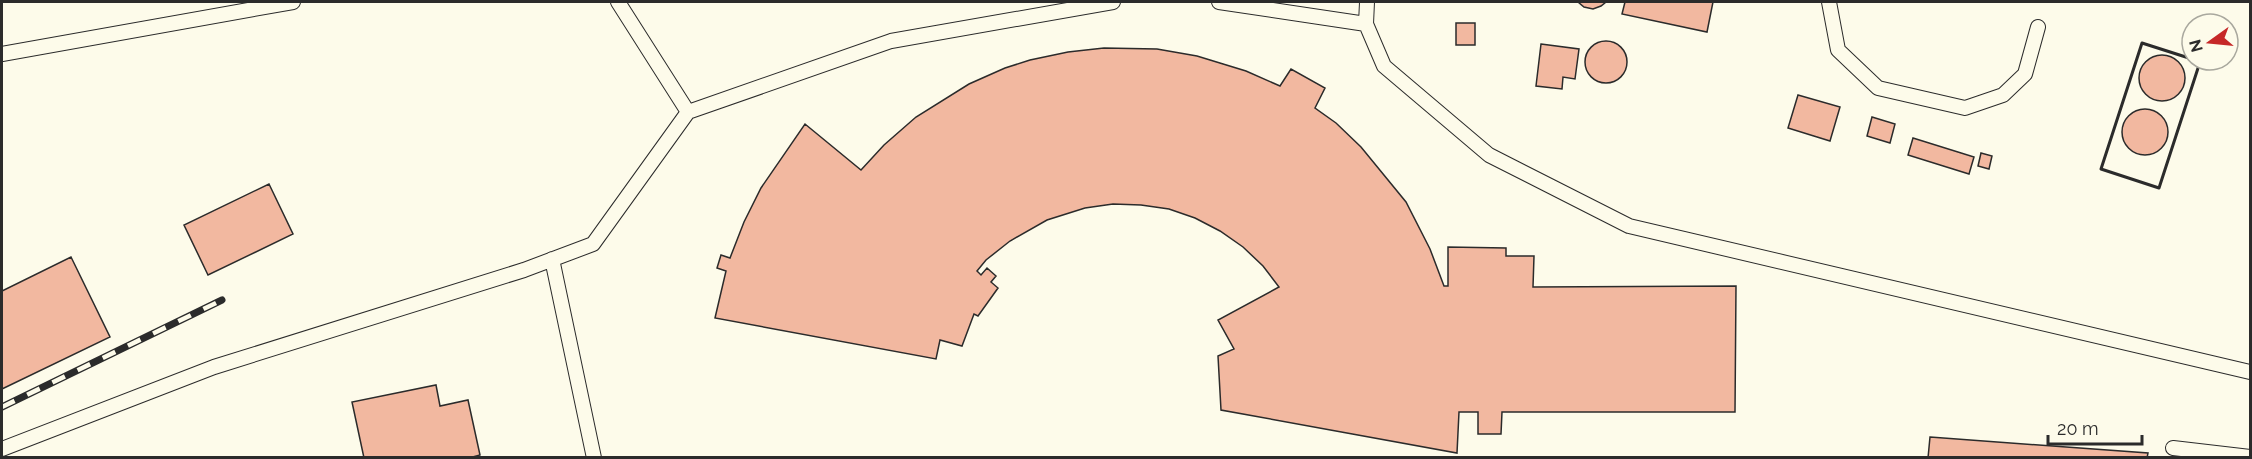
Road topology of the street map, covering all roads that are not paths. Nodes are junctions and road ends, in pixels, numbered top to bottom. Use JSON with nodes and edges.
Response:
{"nodes":[{"id":1,"x":293,"y":2,"type":"edge"},
{"id":2,"x":618,"y":2,"type":"edge"},
{"id":3,"x":1113,"y":2,"type":"edge"},
{"id":4,"x":1219,"y":2,"type":"edge"},
{"id":5,"x":1367,"y":2,"type":"edge"},
{"id":6,"x":1829,"y":2,"type":"edge"},
{"id":7,"x":1366,"y":24,"type":"junction"},
{"id":8,"x":2037,"y":27,"type":"dead end"},
{"id":9,"x":2,"y":54,"type":"edge"},
{"id":10,"x":688,"y":112,"type":"junction"},
{"id":11,"x":552,"y":259,"type":"junction"},
{"id":12,"x":2250,"y":372,"type":"edge"},
{"id":13,"x":2173,"y":447,"type":"dead end"},
{"id":14,"x":2,"y":449,"type":"edge"},
{"id":15,"x":2250,"y":457,"type":"edge"},
{"id":16,"x":594,"y":458,"type":"edge"}],
"edges":[{"from":1,"to":9,"type":"lane"},
{"from":2,"to":10,"type":"lane"},
{"from":3,"to":10,"type":"lane"},
{"from":4,"to":7,"type":"lane"},
{"from":5,"to":7,"type":"lane"},
{"from":6,"to":8,"type":"lane"},
{"from":7,"to":12,"type":"lane"},
{"from":10,"to":11,"type":"lane"},
{"from":11,"to":14,"type":"lane"},
{"from":11,"to":16,"type":"lane"},
{"from":13,"to":15,"type":"lane"}]}
